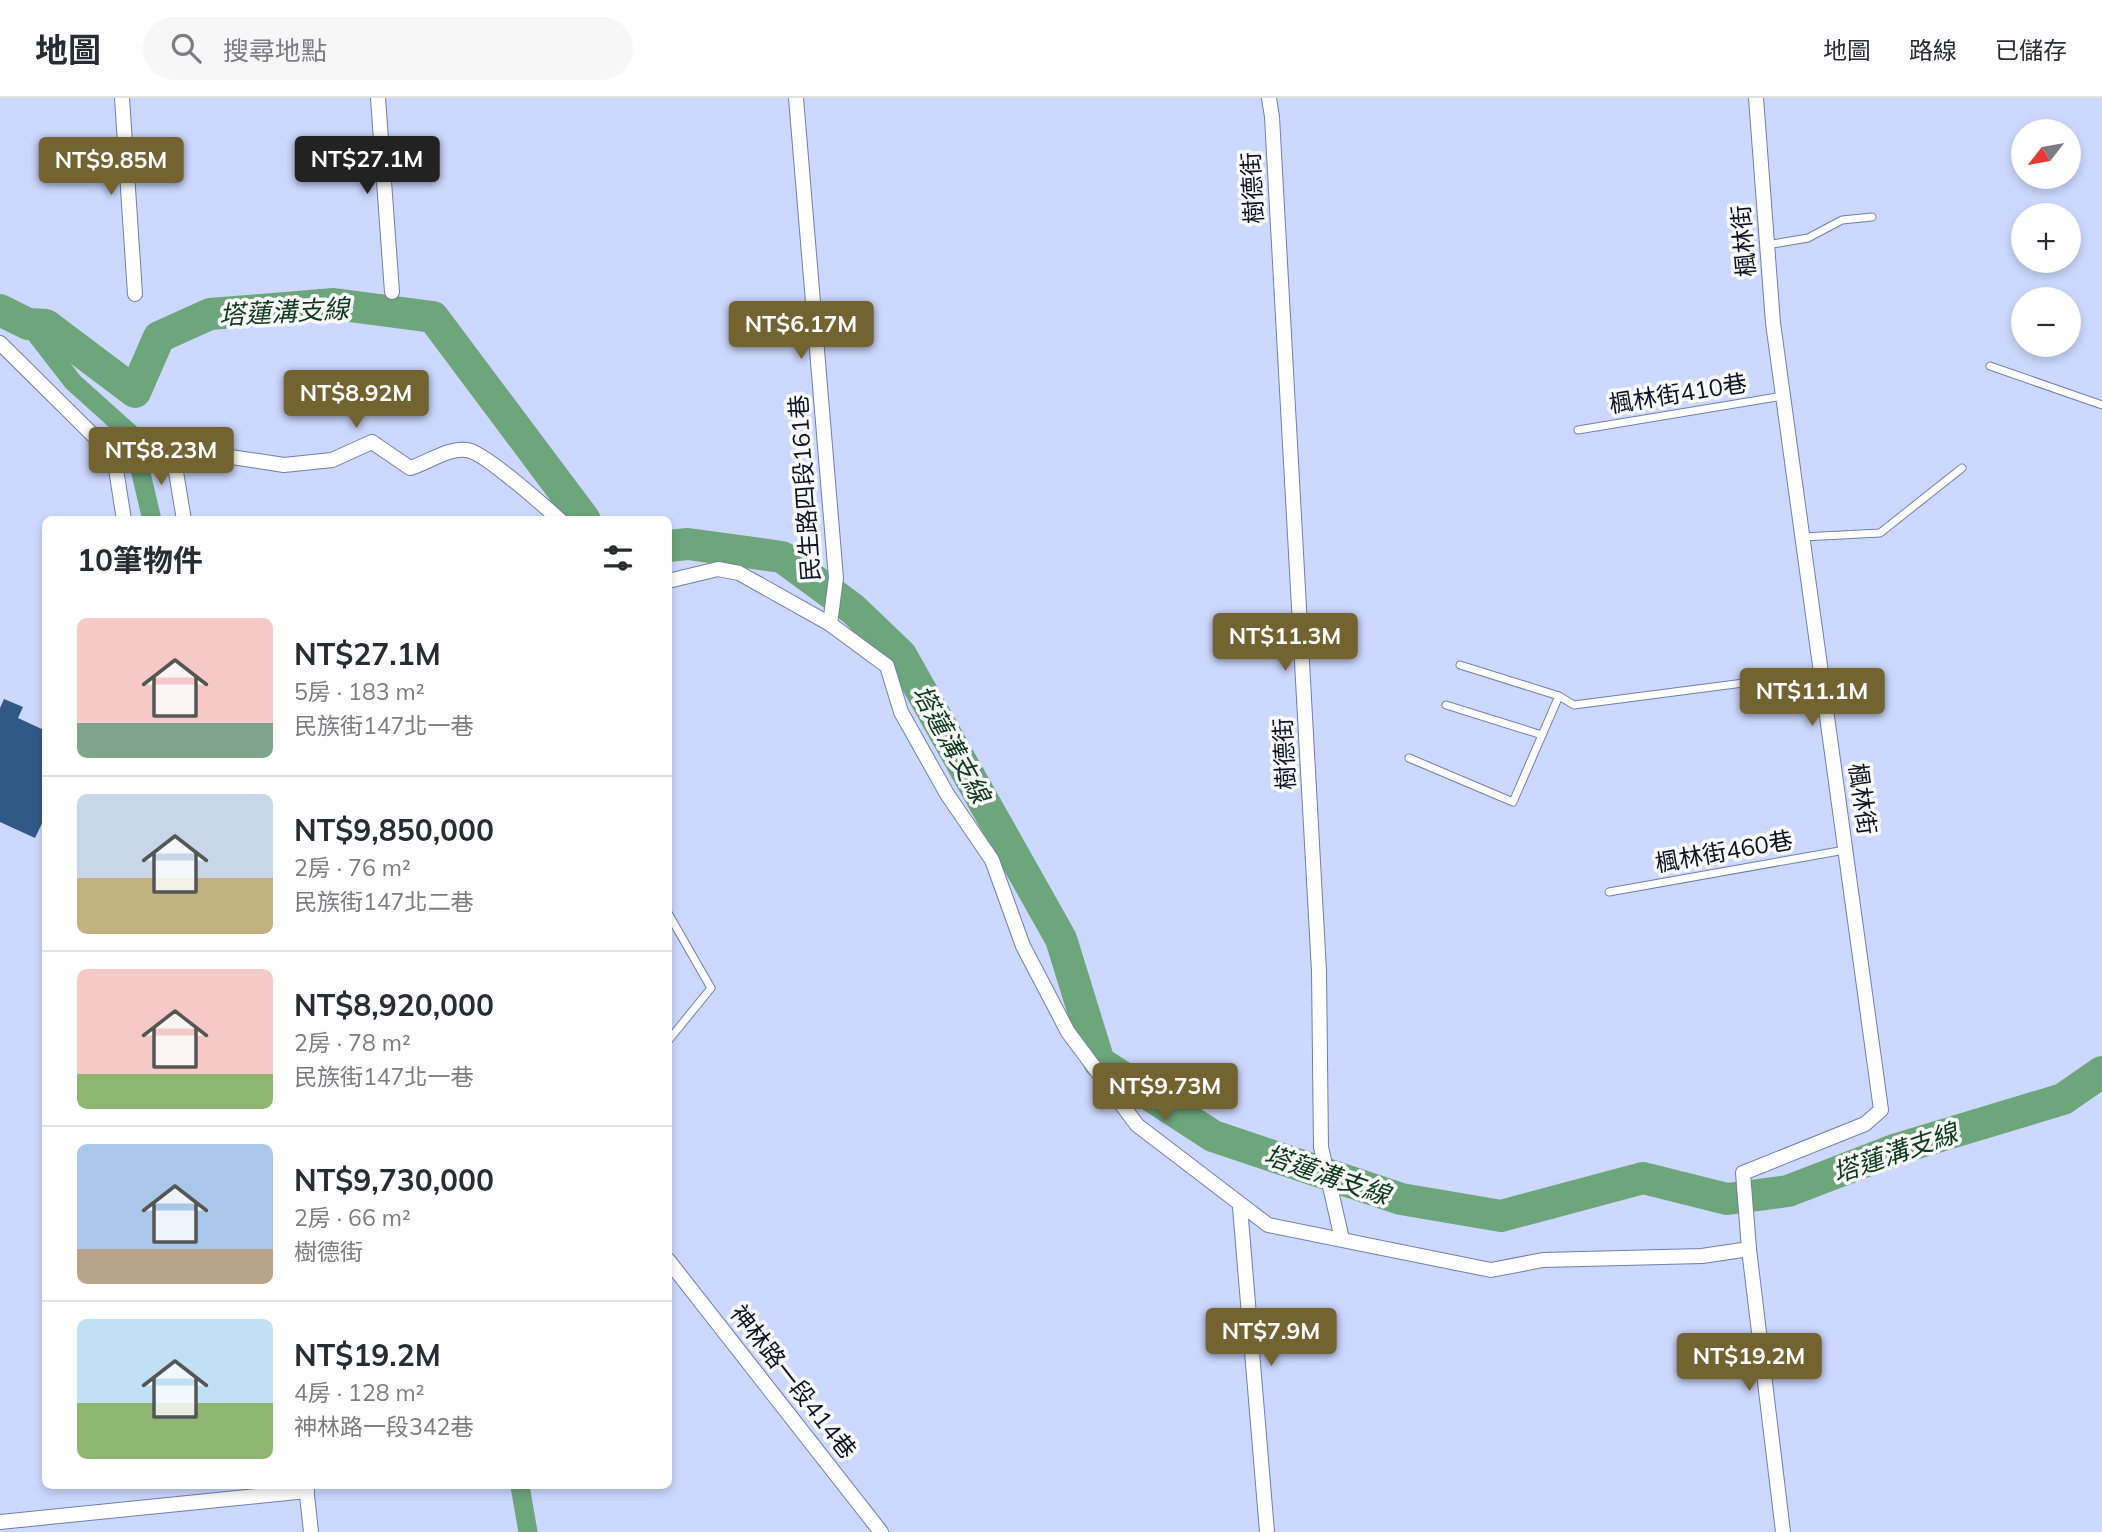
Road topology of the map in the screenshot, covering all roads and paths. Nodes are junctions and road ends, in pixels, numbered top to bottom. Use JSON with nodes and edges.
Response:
{"nodes":[{"id":1,"x":122,"y":98,"type":"edge"},
{"id":2,"x":378,"y":98,"type":"edge"},
{"id":3,"x":796,"y":98,"type":"edge"},
{"id":4,"x":1269,"y":98,"type":"edge"},
{"id":5,"x":1756,"y":98,"type":"edge"},
{"id":6,"x":1872,"y":218,"type":"dead end"},
{"id":7,"x":1767,"y":245,"type":"junction"},
{"id":8,"x":392,"y":292,"type":"dead end"},
{"id":9,"x":135,"y":294,"type":"dead end"},
{"id":10,"x":0,"y":343,"type":"edge"},
{"id":11,"x":1990,"y":366,"type":"dead end"},
{"id":12,"x":1783,"y":396,"type":"junction"},
{"id":13,"x":2102,"y":405,"type":"edge"},
{"id":14,"x":1578,"y":430,"type":"dead end"},
{"id":15,"x":172,"y":448,"type":"junction"},
{"id":16,"x":109,"y":451,"type":"junction"},
{"id":17,"x":1962,"y":468,"type":"dead end"},
{"id":18,"x":123,"y":516,"type":"edge"},
{"id":19,"x":183,"y":516,"type":"edge"},
{"id":20,"x":554,"y":516,"type":"edge"},
{"id":21,"x":1803,"y":537,"type":"junction"},
{"id":22,"x":672,"y":580,"type":"edge"},
{"id":23,"x":830,"y":624,"type":"junction"},
{"id":24,"x":1460,"y":665,"type":"dead end"},
{"id":25,"x":1822,"y":673,"type":"junction"},
{"id":26,"x":1559,"y":696,"type":"junction"},
{"id":27,"x":1446,"y":705,"type":"dead end"},
{"id":28,"x":1542,"y":735,"type":"junction"},
{"id":29,"x":1409,"y":758,"type":"dead end"},
{"id":30,"x":1846,"y":850,"type":"junction"},
{"id":31,"x":1609,"y":891,"type":"dead end"},
{"id":32,"x":672,"y":920,"type":"edge"},
{"id":33,"x":672,"y":1036,"type":"edge"},
{"id":34,"x":1240,"y":1207,"type":"junction"},
{"id":35,"x":1342,"y":1239,"type":"junction"},
{"id":36,"x":1749,"y":1249,"type":"junction"},
{"id":37,"x":672,"y":1265,"type":"edge"},
{"id":38,"x":298,"y":1489,"type":"edge"},
{"id":39,"x":307,"y":1489,"type":"edge"},
{"id":40,"x":0,"y":1522,"type":"edge"},
{"id":41,"x":311,"y":1532,"type":"edge"},
{"id":42,"x":881,"y":1532,"type":"edge"},
{"id":43,"x":1267,"y":1532,"type":"edge"},
{"id":44,"x":1783,"y":1532,"type":"edge"}],
"edges":[{"from":1,"to":9,"type":"street"},
{"from":2,"to":8,"type":"street"},
{"from":3,"to":23,"type":"street","name":"民生路四段161巷"},
{"from":4,"to":35,"type":"street","name":"樹德街"},
{"from":5,"to":7,"type":"street","name":"楓林街"},
{"from":6,"to":7,"type":"lane"},
{"from":7,"to":12,"type":"street","name":"楓林街"},
{"from":10,"to":16,"type":"street"},
{"from":11,"to":13,"type":"lane"},
{"from":12,"to":14,"type":"lane","name":"楓林街410巷"},
{"from":12,"to":21,"type":"street","name":"楓林街"},
{"from":15,"to":16,"type":"street"},
{"from":15,"to":19,"type":"street"},
{"from":15,"to":20,"type":"street"},
{"from":16,"to":18,"type":"street"},
{"from":17,"to":21,"type":"lane"},
{"from":21,"to":25,"type":"street","name":"楓林街"},
{"from":22,"to":23,"type":"street"},
{"from":23,"to":34,"type":"street"},
{"from":24,"to":26,"type":"lane"},
{"from":25,"to":26,"type":"lane"},
{"from":25,"to":30,"type":"street","name":"楓林街"},
{"from":26,"to":28,"type":"lane"},
{"from":27,"to":28,"type":"lane"},
{"from":28,"to":29,"type":"lane"},
{"from":30,"to":31,"type":"lane","name":"楓林街460巷"},
{"from":30,"to":36,"type":"street","name":"楓林街"},
{"from":32,"to":33,"type":"lane"},
{"from":34,"to":35,"type":"street"},
{"from":34,"to":43,"type":"street"},
{"from":35,"to":36,"type":"street"},
{"from":36,"to":44,"type":"street"},
{"from":37,"to":42,"type":"street","name":"神林路一段414巷"},
{"from":38,"to":40,"type":"street"},
{"from":39,"to":41,"type":"street"}]}
